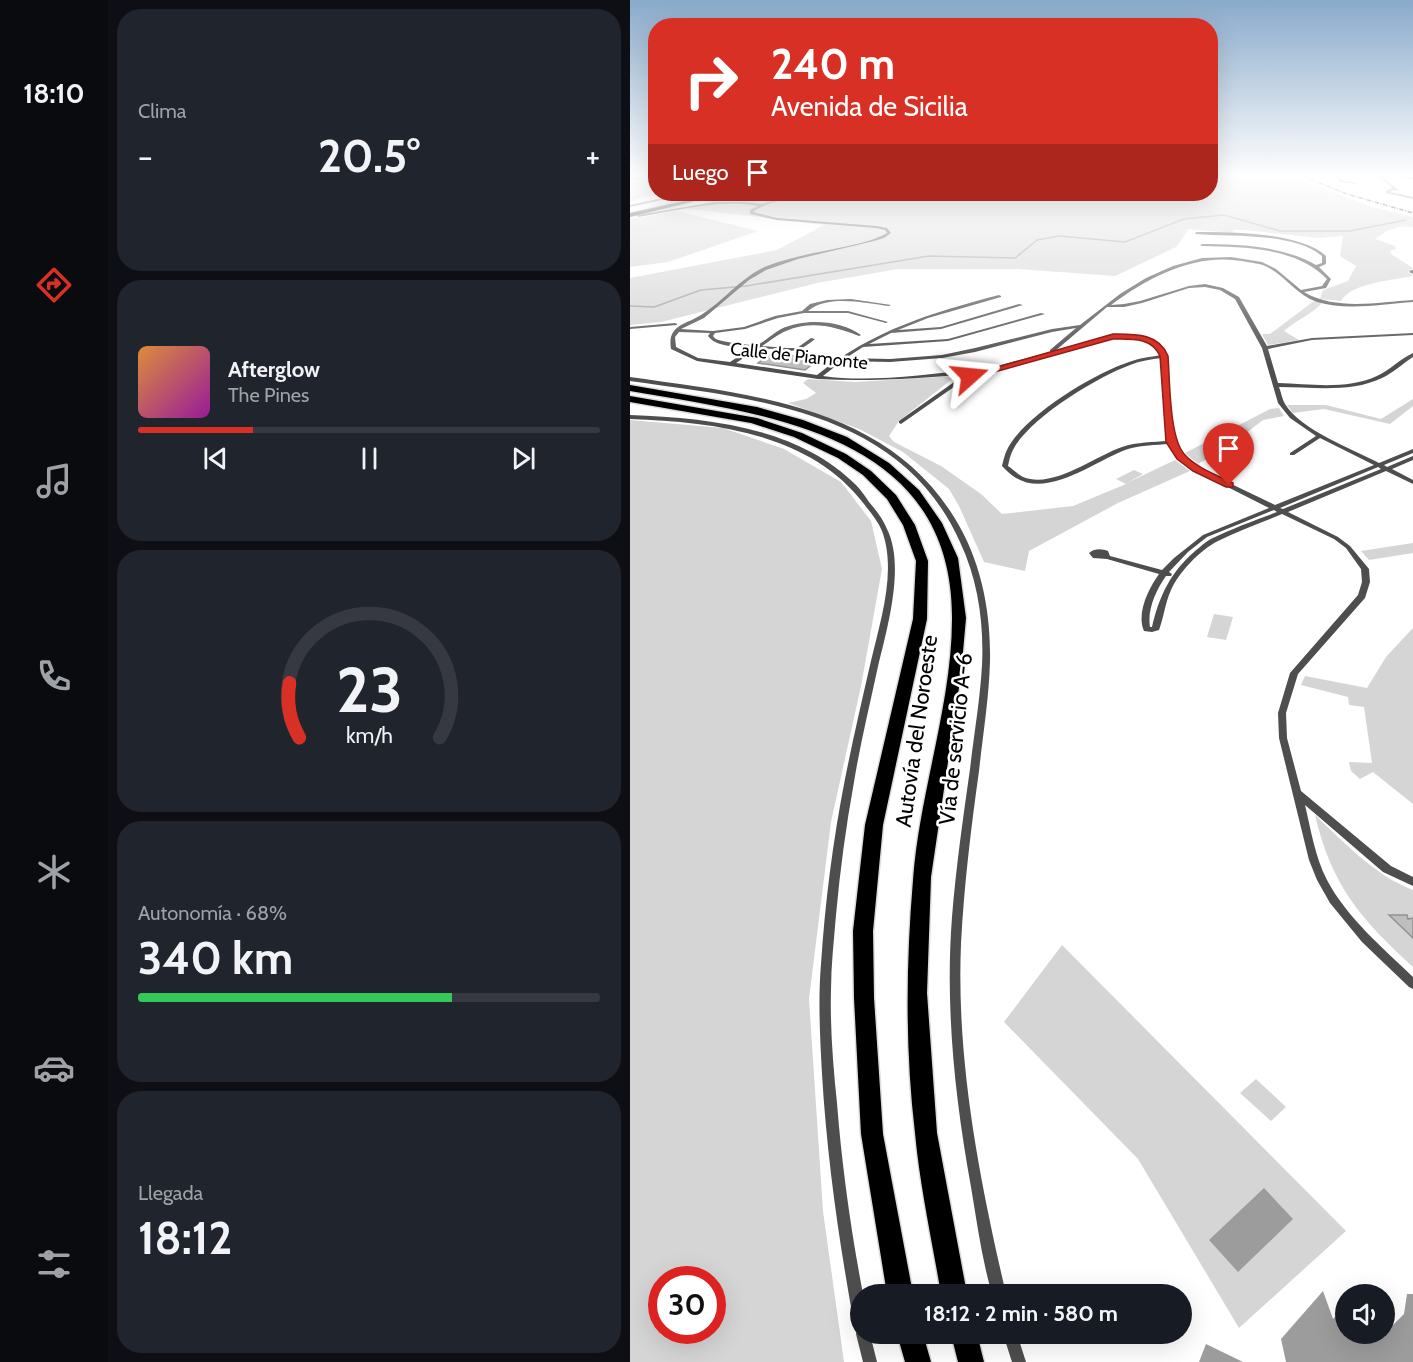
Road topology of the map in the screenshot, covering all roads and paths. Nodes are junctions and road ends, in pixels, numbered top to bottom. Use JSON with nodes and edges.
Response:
{"nodes":[{"id":1,"x":877,"y":240,"type":"edge"},
{"id":2,"x":1275,"y":240,"type":"edge"},
{"id":3,"x":1202,"y":245,"type":"dead end"},
{"id":4,"x":1316,"y":267,"type":"junction"},
{"id":5,"x":1300,"y":292,"type":"junction"},
{"id":6,"x":999,"y":296,"type":"dead end"},
{"id":7,"x":1413,"y":300,"type":"edge"},
{"id":8,"x":889,"y":305,"type":"dead end"},
{"id":9,"x":1021,"y":305,"type":"dead end"},
{"id":10,"x":1108,"y":306,"type":"junction"},
{"id":11,"x":804,"y":312,"type":"junction"},
{"id":12,"x":1043,"y":314,"type":"dead end"},
{"id":13,"x":886,"y":322,"type":"dead end"},
{"id":14,"x":681,"y":325,"type":"junction"},
{"id":15,"x":1080,"y":326,"type":"junction"},
{"id":16,"x":630,"y":328,"type":"edge"},
{"id":17,"x":713,"y":332,"type":"junction"},
{"id":18,"x":889,"y":332,"type":"junction"},
{"id":19,"x":1413,"y":334,"type":"edge"},
{"id":20,"x":859,"y":335,"type":"dead end"},
{"id":21,"x":813,"y":339,"type":"dead end"},
{"id":22,"x":758,"y":346,"type":"junction"},
{"id":23,"x":862,"y":346,"type":"junction"},
{"id":24,"x":1265,"y":348,"type":"junction"},
{"id":25,"x":1049,"y":353,"type":"junction"},
{"id":26,"x":1413,"y":355,"type":"edge"},
{"id":27,"x":1164,"y":356,"type":"junction"},
{"id":28,"x":840,"y":359,"type":"junction"},
{"id":29,"x":731,"y":364,"type":"junction"},
{"id":30,"x":990,"y":370,"type":"junction"},
{"id":31,"x":950,"y":374,"type":"junction"},
{"id":32,"x":970,"y":376,"type":"junction"},
{"id":33,"x":818,"y":377,"type":"junction"},
{"id":34,"x":630,"y":380,"type":"edge"},
{"id":35,"x":1276,"y":385,"type":"junction"},
{"id":36,"x":630,"y":388,"type":"edge"},
{"id":37,"x":630,"y":399,"type":"edge"},
{"id":38,"x":630,"y":417,"type":"edge"},
{"id":39,"x":901,"y":422,"type":"dead end"},
{"id":40,"x":1320,"y":436,"type":"junction"},
{"id":41,"x":843,"y":439,"type":"junction"},
{"id":42,"x":1171,"y":442,"type":"junction"},
{"id":43,"x":1413,"y":450,"type":"edge"},
{"id":44,"x":1292,"y":454,"type":"dead end"},
{"id":45,"x":1413,"y":458,"type":"edge"},
{"id":46,"x":1382,"y":467,"type":"junction"},
{"id":47,"x":1413,"y":482,"type":"edge"},
{"id":48,"x":1278,"y":509,"type":"junction"},
{"id":49,"x":1107,"y":557,"type":"dead end"},
{"id":50,"x":1164,"y":573,"type":"junction"},
{"id":51,"x":1175,"y":575,"type":"junction"},
{"id":52,"x":1297,"y":792,"type":"junction"},
{"id":53,"x":1413,"y":882,"type":"edge"},
{"id":54,"x":1413,"y":984,"type":"edge"},
{"id":55,"x":855,"y":1284,"type":"edge"},
{"id":56,"x":898,"y":1284,"type":"edge"},
{"id":57,"x":952,"y":1284,"type":"edge"},
{"id":58,"x":997,"y":1284,"type":"edge"},
{"id":59,"x":866,"y":1344,"type":"edge"},
{"id":60,"x":913,"y":1344,"type":"edge"},
{"id":61,"x":966,"y":1344,"type":"edge"},
{"id":62,"x":1013,"y":1344,"type":"edge"},
{"id":63,"x":870,"y":1362,"type":"edge"},
{"id":64,"x":918,"y":1362,"type":"edge"},
{"id":65,"x":971,"y":1362,"type":"edge"},
{"id":66,"x":1019,"y":1362,"type":"edge"}],
"edges":[{"from":1,"to":14,"type":"street"},
{"from":2,"to":4,"type":"street"},
{"from":3,"to":4,"type":"street"},
{"from":4,"to":5,"type":"street"},
{"from":5,"to":7,"type":"street"},
{"from":5,"to":10,"type":"street"},
{"from":6,"to":18,"type":"street"},
{"from":8,"to":11,"type":"street"},
{"from":9,"to":18,"type":"street"},
{"from":10,"to":15,"type":"street"},
{"from":10,"to":24,"type":"street"},
{"from":11,"to":13,"type":"street"},
{"from":11,"to":17,"type":"street"},
{"from":12,"to":23,"type":"street"},
{"from":14,"to":16,"type":"street"},
{"from":14,"to":17,"type":"street"},
{"from":14,"to":29,"type":"street","name":"Calle de Piamonte"},
{"from":15,"to":25,"type":"street"},
{"from":15,"to":28,"type":"street"},
{"from":17,"to":22,"type":"street"},
{"from":18,"to":23,"type":"street"},
{"from":19,"to":24,"type":"street"},
{"from":20,"to":22,"type":"street"},
{"from":21,"to":22,"type":"street"},
{"from":22,"to":29,"type":"street"},
{"from":23,"to":28,"type":"street"},
{"from":24,"to":35,"type":"street"},
{"from":25,"to":27,"type":"street"},
{"from":25,"to":30,"type":"street"},
{"from":26,"to":35,"type":"street"},
{"from":27,"to":42,"type":"street"},
{"from":27,"to":42,"type":"street"},
{"from":28,"to":33,"type":"street"},
{"from":29,"to":33,"type":"street","name":"Calle de Piamonte"},
{"from":30,"to":31,"type":"street","name":"Calle de Piamonte"},
{"from":30,"to":32,"type":"street"},
{"from":31,"to":32,"type":"street","name":"Calle de Piamonte"},
{"from":31,"to":33,"type":"street","name":"Calle de Piamonte"},
{"from":32,"to":39,"type":"street"},
{"from":34,"to":41,"type":"highway"},
{"from":34,"to":58,"type":"street","name":"Vía de servicio A-6"},
{"from":35,"to":40,"type":"street"},
{"from":36,"to":41,"type":"highway","name":"Autovía del Noroeste"},
{"from":37,"to":56,"type":"highway","name":"Autovía del Noroeste"},
{"from":38,"to":55,"type":"street"},
{"from":40,"to":44,"type":"street"},
{"from":40,"to":46,"type":"street"},
{"from":41,"to":57,"type":"highway","name":"Autovía del Noroeste"},
{"from":42,"to":48,"type":"street"},
{"from":43,"to":46,"type":"street"},
{"from":45,"to":46,"type":"street"},
{"from":46,"to":47,"type":"street"},
{"from":46,"to":48,"type":"street"},
{"from":48,"to":50,"type":"street"},
{"from":48,"to":51,"type":"street"},
{"from":48,"to":52,"type":"street"},
{"from":49,"to":50,"type":"street"},
{"from":50,"to":51,"type":"street"},
{"from":50,"to":51,"type":"street"},
{"from":52,"to":53,"type":"street"},
{"from":52,"to":54,"type":"street"},
{"from":59,"to":63,"type":"street"},
{"from":60,"to":64,"type":"highway"},
{"from":61,"to":65,"type":"highway"},
{"from":62,"to":66,"type":"street"}]}
